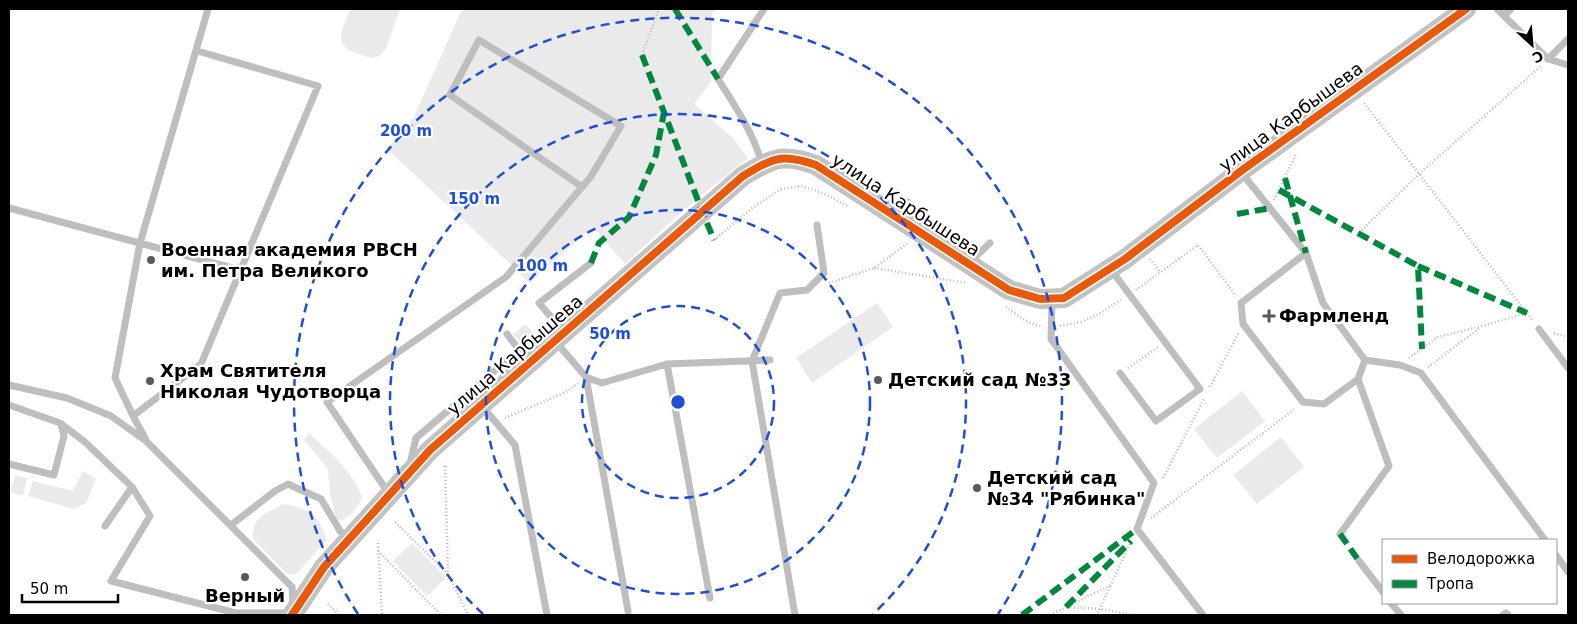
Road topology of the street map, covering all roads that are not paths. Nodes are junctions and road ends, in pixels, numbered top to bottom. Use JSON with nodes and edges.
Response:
{"nodes":[{"id":1,"x":208,"y":9,"type":"edge"},
{"id":2,"x":764,"y":9,"type":"edge"},
{"id":3,"x":1466,"y":9,"type":"edge"},
{"id":4,"x":1497,"y":9,"type":"edge"},
{"id":5,"x":1511,"y":9,"type":"edge"},
{"id":6,"x":1504,"y":16,"type":"junction"},
{"id":7,"x":1568,"y":39,"type":"edge"},
{"id":8,"x":201,"y":52,"type":"dead end"},
{"id":9,"x":1548,"y":59,"type":"junction"},
{"id":10,"x":1568,"y":65,"type":"edge"},
{"id":11,"x":762,"y":164,"type":"junction"},
{"id":12,"x":1241,"y":171,"type":"junction"},
{"id":13,"x":582,"y":187,"type":"junction"},
{"id":14,"x":9,"y":208,"type":"edge"},
{"id":15,"x":817,"y":225,"type":"dead end"},
{"id":16,"x":990,"y":242,"type":"dead end"},
{"id":17,"x":140,"y":243,"type":"junction"},
{"id":18,"x":1306,"y":253,"type":"junction"},
{"id":19,"x":591,"y":263,"type":"dead end"},
{"id":20,"x":969,"y":263,"type":"junction"},
{"id":21,"x":1110,"y":268,"type":"junction"},
{"id":22,"x":240,"y":270,"type":"junction"},
{"id":23,"x":1052,"y":298,"type":"junction"},
{"id":24,"x":1539,"y":329,"type":"road end"},
{"id":25,"x":507,"y":334,"type":"dead end"},
{"id":26,"x":559,"y":336,"type":"junction"},
{"id":27,"x":524,"y":356,"type":"junction"},
{"id":28,"x":770,"y":360,"type":"dead end"},
{"id":29,"x":1365,"y":360,"type":"junction"},
{"id":30,"x":752,"y":361,"type":"junction"},
{"id":31,"x":667,"y":364,"type":"junction"},
{"id":32,"x":1568,"y":368,"type":"edge"},
{"id":33,"x":1120,"y":374,"type":"road end"},
{"id":34,"x":586,"y":377,"type":"junction"},
{"id":35,"x":1358,"y":379,"type":"junction"},
{"id":36,"x":9,"y":385,"type":"edge"},
{"id":37,"x":9,"y":405,"type":"edge"},
{"id":38,"x":481,"y":405,"type":"junction"},
{"id":39,"x":133,"y":416,"type":"junction"},
{"id":40,"x":60,"y":423,"type":"junction"},
{"id":41,"x":146,"y":441,"type":"junction"},
{"id":42,"x":9,"y":464,"type":"edge"},
{"id":43,"x":407,"y":474,"type":"junction"},
{"id":44,"x":132,"y":487,"type":"junction"},
{"id":45,"x":389,"y":494,"type":"junction"},
{"id":46,"x":232,"y":525,"type":"junction"},
{"id":47,"x":105,"y":526,"type":"dead end"},
{"id":48,"x":1340,"y":534,"type":"dead end"},
{"id":49,"x":348,"y":539,"type":"junction"},
{"id":50,"x":1544,"y":539,"type":"edge"},
{"id":51,"x":1557,"y":556,"type":"edge"},
{"id":52,"x":1359,"y":561,"type":"dead end"},
{"id":53,"x":1568,"y":572,"type":"edge"},
{"id":54,"x":1382,"y":591,"type":"edge"},
{"id":55,"x":710,"y":598,"type":"dead end"},
{"id":56,"x":1392,"y":604,"type":"edge"},
{"id":57,"x":628,"y":611,"type":"dead end"},
{"id":58,"x":294,"y":614,"type":"edge"},
{"id":59,"x":547,"y":615,"type":"edge"},
{"id":60,"x":795,"y":615,"type":"edge"},
{"id":61,"x":1203,"y":615,"type":"edge"},
{"id":62,"x":1400,"y":615,"type":"edge"},
{"id":63,"x":1503,"y":615,"type":"edge"},
{"id":64,"x":1508,"y":615,"type":"edge"}],
"edges":[{"from":1,"to":17,"type":"lane"},
{"from":2,"to":11,"type":"lane"},
{"from":3,"to":12,"type":"street","name":"улица Карбышева"},
{"from":4,"to":6,"type":"lane"},
{"from":5,"to":6,"type":"lane"},
{"from":6,"to":9,"type":"lane"},
{"from":7,"to":9,"type":"lane"},
{"from":8,"to":22,"type":"lane"},
{"from":9,"to":10,"type":"lane"},
{"from":11,"to":20,"type":"street","name":"улица Карбышева"},
{"from":11,"to":26,"type":"street","name":"улица Карбышева"},
{"from":12,"to":18,"type":"lane"},
{"from":12,"to":21,"type":"street","name":"улица Карбышева"},
{"from":13,"to":13,"type":"lane"},
{"from":13,"to":45,"type":"lane"},
{"from":14,"to":17,"type":"lane"},
{"from":15,"to":30,"type":"lane"},
{"from":16,"to":20,"type":"lane"},
{"from":17,"to":22,"type":"lane"},
{"from":17,"to":39,"type":"lane"},
{"from":18,"to":29,"type":"lane"},
{"from":18,"to":35,"type":"lane"},
{"from":19,"to":26,"type":"lane"},
{"from":20,"to":23,"type":"street","name":"улица Карбышева"},
{"from":21,"to":23,"type":"street","name":"улица Карбышева"},
{"from":21,"to":33,"type":"lane"},
{"from":22,"to":39,"type":"lane"},
{"from":23,"to":61,"type":"lane"},
{"from":24,"to":32,"type":"lane"},
{"from":25,"to":27,"type":"lane"},
{"from":26,"to":27,"type":"street","name":"улица Карбышева"},
{"from":26,"to":34,"type":"lane"},
{"from":27,"to":38,"type":"street","name":"улица Карбышева"},
{"from":27,"to":43,"type":"lane"},
{"from":28,"to":30,"type":"lane"},
{"from":29,"to":35,"type":"lane"},
{"from":29,"to":50,"type":"lane"},
{"from":30,"to":31,"type":"lane"},
{"from":30,"to":60,"type":"lane"},
{"from":31,"to":34,"type":"lane"},
{"from":31,"to":55,"type":"lane"},
{"from":34,"to":57,"type":"lane"},
{"from":35,"to":48,"type":"lane"},
{"from":36,"to":41,"type":"lane"},
{"from":37,"to":40,"type":"lane"},
{"from":38,"to":43,"type":"street","name":"улица Карбышева"},
{"from":38,"to":59,"type":"lane"},
{"from":39,"to":41,"type":"lane"},
{"from":40,"to":42,"type":"lane"},
{"from":40,"to":44,"type":"lane"},
{"from":41,"to":46,"type":"lane"},
{"from":43,"to":45,"type":"street","name":"улица Карбышева"},
{"from":44,"to":47,"type":"lane"},
{"from":44,"to":58,"type":"lane"},
{"from":45,"to":49,"type":"street","name":"улица Карбышева"},
{"from":46,"to":49,"type":"lane"},
{"from":46,"to":58,"type":"lane"},
{"from":49,"to":58,"type":"street","name":"улица Карбышева"},
{"from":51,"to":53,"type":"lane"},
{"from":52,"to":54,"type":"lane"},
{"from":56,"to":62,"type":"lane"},
{"from":63,"to":64,"type":"lane"}]}
